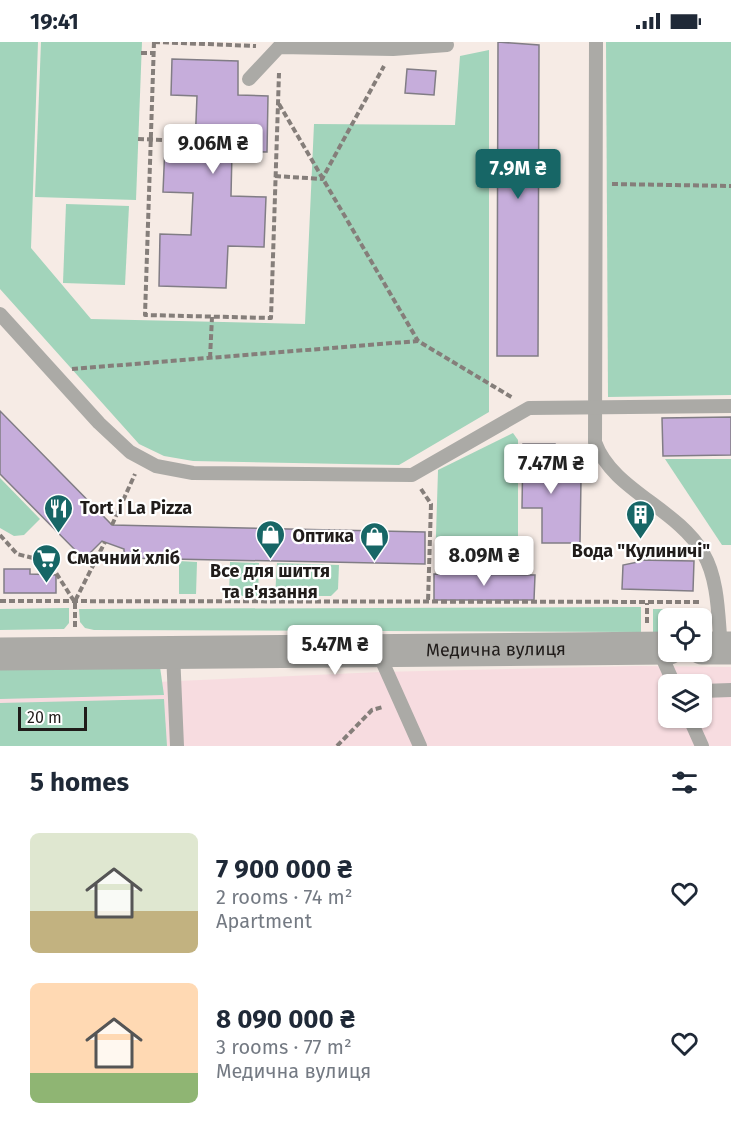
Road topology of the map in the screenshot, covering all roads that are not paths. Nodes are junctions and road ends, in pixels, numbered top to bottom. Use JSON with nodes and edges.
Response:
{"nodes":[{"id":1,"x":596,"y":42,"type":"edge"},
{"id":2,"x":450,"y":43,"type":"edge"},
{"id":3,"x":249,"y":79,"type":"dead end"},
{"id":4,"x":0,"y":314,"type":"edge"},
{"id":5,"x":731,"y":406,"type":"edge"},
{"id":6,"x":595,"y":408,"type":"junction"},
{"id":7,"x":658,"y":648,"type":"edge"},
{"id":8,"x":718,"y":648,"type":"edge"},
{"id":9,"x":377,"y":651,"type":"junction"},
{"id":10,"x":173,"y":652,"type":"junction"},
{"id":11,"x":0,"y":654,"type":"edge"},
{"id":12,"x":712,"y":690,"type":"edge"},
{"id":13,"x":731,"y":690,"type":"edge"},
{"id":14,"x":694,"y":728,"type":"edge"},
{"id":15,"x":177,"y":746,"type":"edge"},
{"id":16,"x":420,"y":746,"type":"edge"},
{"id":17,"x":702,"y":746,"type":"edge"}],
"edges":[{"from":1,"to":6,"type":"lane"},
{"from":2,"to":3,"type":"lane"},
{"from":4,"to":6,"type":"lane"},
{"from":5,"to":6,"type":"lane"},
{"from":6,"to":8,"type":"lane"},
{"from":7,"to":9,"type":"street","name":"Медична вулиця"},
{"from":9,"to":10,"type":"street","name":"Медична вулиця"},
{"from":9,"to":16,"type":"lane"},
{"from":10,"to":11,"type":"street","name":"Медична вулиця"},
{"from":10,"to":15,"type":"lane"},
{"from":12,"to":13,"type":"lane"},
{"from":14,"to":17,"type":"lane"}]}
